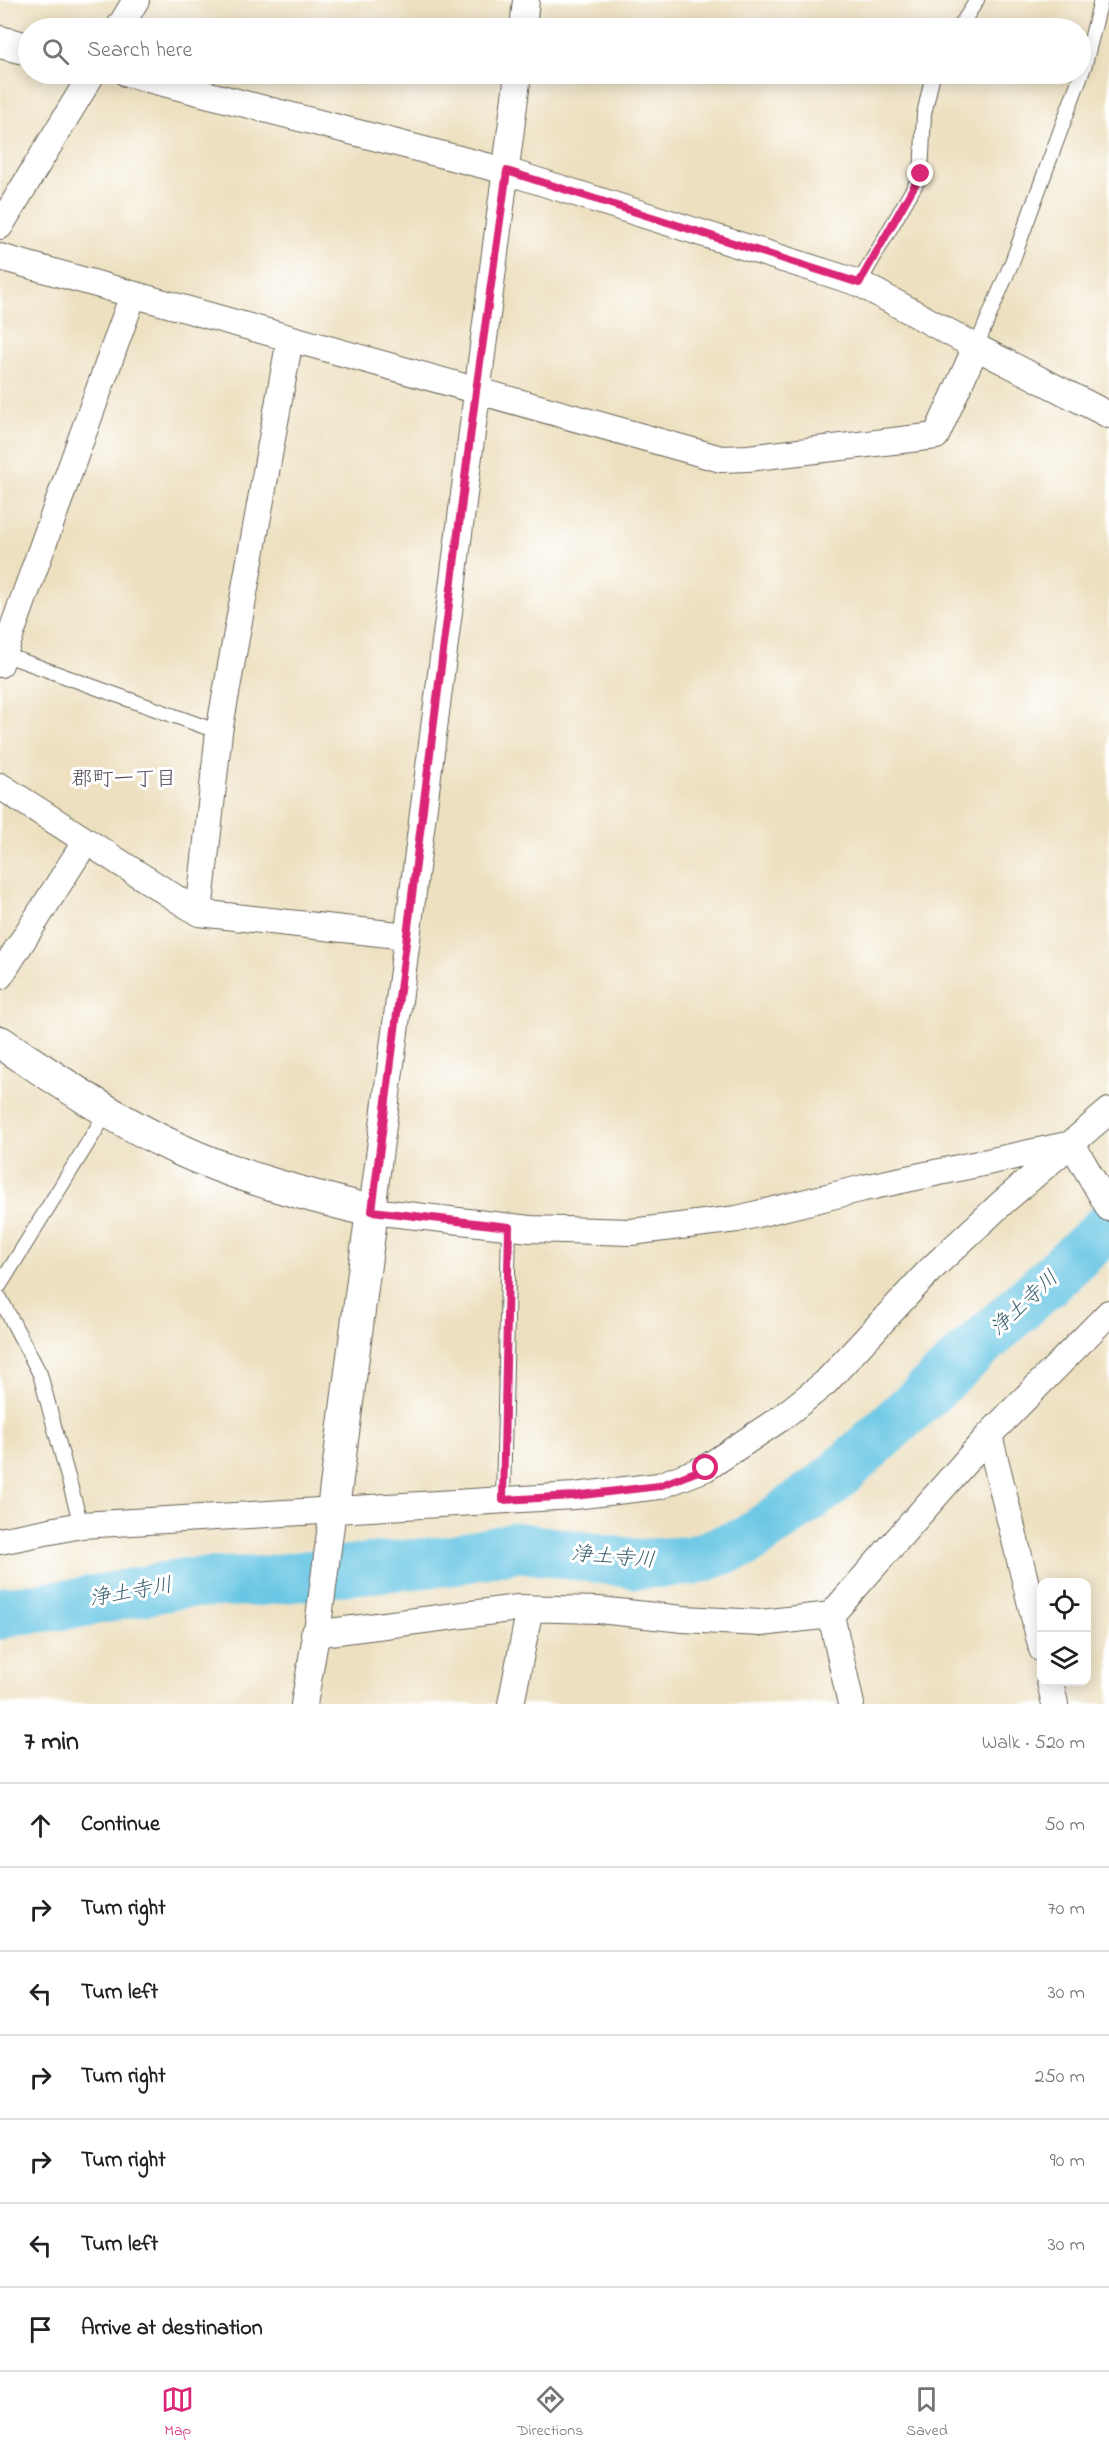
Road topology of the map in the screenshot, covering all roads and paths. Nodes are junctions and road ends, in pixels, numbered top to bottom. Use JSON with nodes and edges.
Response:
{"nodes":[{"id":1,"x":136,"y":0,"type":"edge"},
{"id":2,"x":526,"y":0,"type":"edge"},
{"id":3,"x":977,"y":0,"type":"edge"},
{"id":4,"x":1101,"y":0,"type":"edge"},
{"id":5,"x":125,"y":18,"type":"edge"},
{"id":6,"x":524,"y":18,"type":"edge"},
{"id":7,"x":965,"y":18,"type":"edge"},
{"id":8,"x":1091,"y":40,"type":"edge"},
{"id":9,"x":0,"y":42,"type":"edge"},
{"id":10,"x":18,"y":46,"type":"edge"},
{"id":11,"x":86,"y":84,"type":"edge"},
{"id":12,"x":167,"y":84,"type":"edge"},
{"id":13,"x":517,"y":84,"type":"edge"},
{"id":14,"x":931,"y":84,"type":"edge"},
{"id":15,"x":1078,"y":84,"type":"edge"},
{"id":16,"x":507,"y":171,"type":"junction"},
{"id":17,"x":0,"y":226,"type":"edge"},
{"id":18,"x":0,"y":257,"type":"edge"},
{"id":19,"x":859,"y":283,"type":"junction"},
{"id":20,"x":134,"y":295,"type":"junction"},
{"id":21,"x":290,"y":339,"type":"junction"},
{"id":22,"x":976,"y":347,"type":"junction"},
{"id":23,"x":476,"y":391,"type":"junction"},
{"id":24,"x":1109,"y":415,"type":"edge"},
{"id":25,"x":2,"y":659,"type":"edge"},
{"id":26,"x":219,"y":732,"type":"junction"},
{"id":27,"x":0,"y":786,"type":"edge"},
{"id":28,"x":86,"y":841,"type":"junction"},
{"id":29,"x":199,"y":913,"type":"junction"},
{"id":30,"x":407,"y":936,"type":"junction"},
{"id":31,"x":0,"y":976,"type":"edge"},
{"id":32,"x":0,"y":1042,"type":"edge"},
{"id":33,"x":107,"y":1112,"type":"junction"},
{"id":34,"x":1109,"y":1112,"type":"edge"},
{"id":35,"x":1072,"y":1144,"type":"junction"},
{"id":36,"x":1109,"y":1208,"type":"edge"},
{"id":37,"x":372,"y":1211,"type":"junction"},
{"id":38,"x":509,"y":1227,"type":"junction"},
{"id":39,"x":0,"y":1285,"type":"edge"},
{"id":40,"x":0,"y":1298,"type":"edge"},
{"id":41,"x":1109,"y":1313,"type":"edge"},
{"id":42,"x":989,"y":1435,"type":"junction"},
{"id":43,"x":503,"y":1500,"type":"junction"},
{"id":44,"x":333,"y":1509,"type":"junction"},
{"id":45,"x":81,"y":1525,"type":"junction"},
{"id":46,"x":0,"y":1541,"type":"edge"},
{"id":47,"x":530,"y":1608,"type":"junction"},
{"id":48,"x":831,"y":1615,"type":"junction"},
{"id":49,"x":317,"y":1626,"type":"junction"},
{"id":50,"x":1037,"y":1633,"type":"edge"},
{"id":51,"x":1051,"y":1686,"type":"edge"},
{"id":52,"x":304,"y":1704,"type":"edge"},
{"id":53,"x":511,"y":1704,"type":"edge"},
{"id":54,"x":851,"y":1704,"type":"edge"},
{"id":55,"x":1055,"y":1704,"type":"edge"}],
"edges":[{"from":1,"to":5,"type":"street"},
{"from":2,"to":6,"type":"street"},
{"from":3,"to":7,"type":"lane"},
{"from":4,"to":8,"type":"lane"},
{"from":9,"to":10,"type":"street"},
{"from":11,"to":17,"type":"street"},
{"from":12,"to":16,"type":"street"},
{"from":13,"to":16,"type":"street"},
{"from":14,"to":19,"type":"lane"},
{"from":15,"to":22,"type":"lane"},
{"from":16,"to":19,"type":"street"},
{"from":16,"to":23,"type":"street"},
{"from":18,"to":20,"type":"street"},
{"from":19,"to":22,"type":"street"},
{"from":20,"to":21,"type":"street"},
{"from":20,"to":25,"type":"street"},
{"from":21,"to":23,"type":"street"},
{"from":21,"to":26,"type":"street"},
{"from":22,"to":23,"type":"street"},
{"from":22,"to":24,"type":"street"},
{"from":23,"to":30,"type":"street"},
{"from":25,"to":26,"type":"lane"},
{"from":26,"to":29,"type":"street"},
{"from":27,"to":28,"type":"street"},
{"from":28,"to":29,"type":"street"},
{"from":28,"to":31,"type":"street"},
{"from":29,"to":30,"type":"street"},
{"from":30,"to":37,"type":"street"},
{"from":32,"to":33,"type":"street"},
{"from":33,"to":37,"type":"street"},
{"from":33,"to":39,"type":"lane"},
{"from":34,"to":35,"type":"street"},
{"from":35,"to":36,"type":"street"},
{"from":35,"to":38,"type":"street"},
{"from":35,"to":43,"type":"street"},
{"from":37,"to":38,"type":"street"},
{"from":37,"to":44,"type":"street"},
{"from":38,"to":43,"type":"lane"},
{"from":40,"to":45,"type":"lane"},
{"from":41,"to":42,"type":"street"},
{"from":42,"to":48,"type":"street"},
{"from":42,"to":50,"type":"street"},
{"from":43,"to":44,"type":"street"},
{"from":44,"to":45,"type":"street"},
{"from":44,"to":49,"type":"street"},
{"from":45,"to":46,"type":"street"},
{"from":47,"to":48,"type":"street"},
{"from":47,"to":49,"type":"street"},
{"from":47,"to":53,"type":"street"},
{"from":48,"to":54,"type":"street"},
{"from":49,"to":52,"type":"street"},
{"from":51,"to":55,"type":"street"}]}
